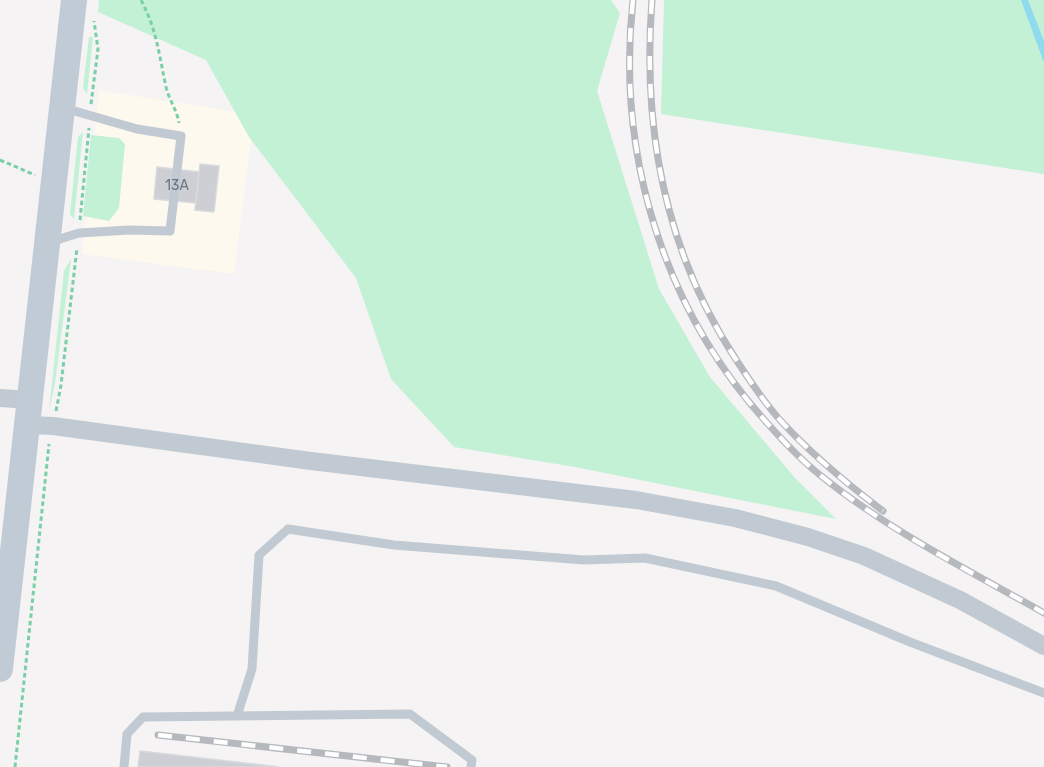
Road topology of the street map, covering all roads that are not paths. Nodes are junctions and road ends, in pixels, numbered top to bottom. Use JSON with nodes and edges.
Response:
{"nodes":[{"id":1,"x":74,"y":0,"type":"edge"},
{"id":2,"x":62,"y":108,"type":"junction"},
{"id":3,"x":48,"y":242,"type":"junction"},
{"id":4,"x":0,"y":398,"type":"edge"},
{"id":5,"x":29,"y":413,"type":"junction"},
{"id":6,"x":4,"y":585,"type":"edge"},
{"id":7,"x":1044,"y":646,"type":"edge"},
{"id":8,"x":0,"y":669,"type":"edge"},
{"id":9,"x":1044,"y":693,"type":"edge"},
{"id":10,"x":237,"y":716,"type":"junction"},
{"id":11,"x":124,"y":767,"type":"edge"},
{"id":12,"x":471,"y":767,"type":"edge"}],
"edges":[{"from":1,"to":2,"type":"main road"},
{"from":2,"to":3,"type":"main road"},
{"from":2,"to":3,"type":"lane"},
{"from":3,"to":5,"type":"main road"},
{"from":4,"to":5,"type":"street"},
{"from":5,"to":6,"type":"main road"},
{"from":5,"to":7,"type":"street"},
{"from":6,"to":8,"type":"main road"},
{"from":9,"to":10,"type":"lane"},
{"from":10,"to":11,"type":"lane"},
{"from":10,"to":12,"type":"lane"}]}
